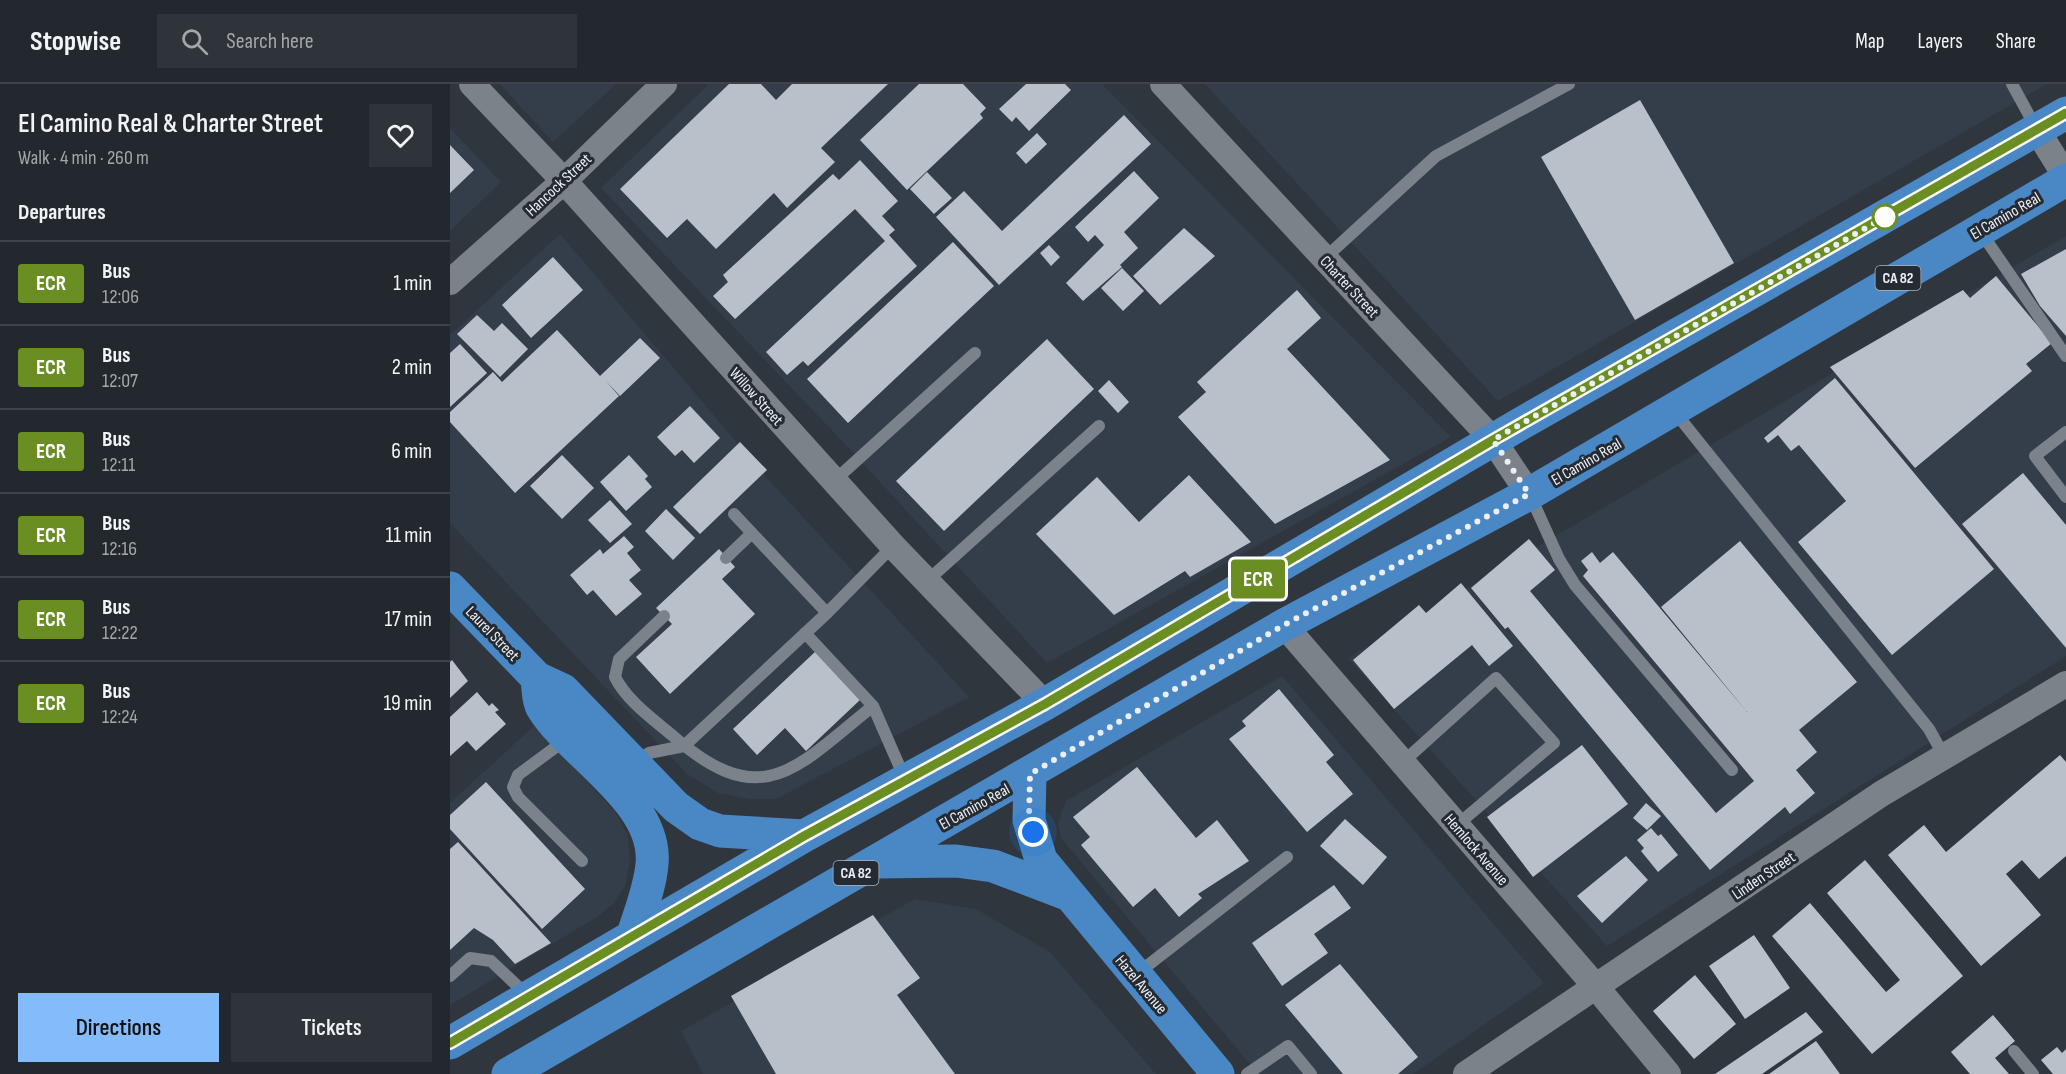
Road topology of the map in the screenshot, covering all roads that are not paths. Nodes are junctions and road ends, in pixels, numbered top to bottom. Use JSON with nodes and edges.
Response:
{"nodes":[{"id":1,"x":472,"y":84,"type":"edge"},
{"id":2,"x":664,"y":84,"type":"edge"},
{"id":3,"x":1165,"y":84,"type":"edge"},
{"id":4,"x":1569,"y":84,"type":"edge"},
{"id":5,"x":2012,"y":84,"type":"edge"},
{"id":6,"x":2066,"y":113,"type":"edge"},
{"id":7,"x":2037,"y":130,"type":"junction"},
{"id":8,"x":2066,"y":178,"type":"edge"},
{"id":9,"x":564,"y":181,"type":"junction"},
{"id":10,"x":1980,"y":230,"type":"junction"},
{"id":11,"x":1325,"y":258,"type":"junction"},
{"id":12,"x":450,"y":282,"type":"edge"},
{"id":13,"x":975,"y":353,"type":"dead end"},
{"id":14,"x":2066,"y":356,"type":"edge"},
{"id":15,"x":1673,"y":410,"type":"junction"},
{"id":16,"x":1099,"y":426,"type":"dead end"},
{"id":17,"x":2066,"y":432,"type":"edge"},
{"id":18,"x":1493,"y":440,"type":"junction"},
{"id":19,"x":834,"y":481,"type":"junction"},
{"id":20,"x":1529,"y":494,"type":"junction"},
{"id":21,"x":2066,"y":497,"type":"edge"},
{"id":22,"x":734,"y":514,"type":"dead end"},
{"id":23,"x":752,"y":533,"type":"junction"},
{"id":24,"x":894,"y":546,"type":"junction"},
{"id":25,"x":726,"y":558,"type":"dead end"},
{"id":26,"x":927,"y":581,"type":"junction"},
{"id":27,"x":450,"y":588,"type":"edge"},
{"id":28,"x":827,"y":613,"type":"junction"},
{"id":29,"x":664,"y":616,"type":"dead end"},
{"id":30,"x":1284,"y":625,"type":"junction"},
{"id":31,"x":805,"y":633,"type":"junction"},
{"id":32,"x":537,"y":678,"type":"junction"},
{"id":33,"x":2066,"y":684,"type":"edge"},
{"id":34,"x":1045,"y":704,"type":"junction"},
{"id":35,"x":873,"y":706,"type":"junction"},
{"id":36,"x":569,"y":738,"type":"junction"},
{"id":37,"x":684,"y":746,"type":"junction"},
{"id":38,"x":1944,"y":756,"type":"junction"},
{"id":39,"x":1403,"y":762,"type":"junction"},
{"id":40,"x":1732,"y":770,"type":"dead end"},
{"id":41,"x":643,"y":772,"type":"junction"},
{"id":42,"x":1030,"y":774,"type":"junction"},
{"id":43,"x":905,"y":780,"type":"junction"},
{"id":44,"x":1457,"y":825,"type":"junction"},
{"id":45,"x":804,"y":836,"type":"junction"},
{"id":46,"x":1287,"y":856,"type":"dead end"},
{"id":47,"x":582,"y":861,"type":"dead end"},
{"id":48,"x":874,"y":862,"type":"junction"},
{"id":49,"x":1067,"y":894,"type":"junction"},
{"id":50,"x":633,"y":935,"type":"junction"},
{"id":51,"x":1134,"y":975,"type":"junction"},
{"id":52,"x":450,"y":976,"type":"edge"},
{"id":53,"x":1597,"y":988,"type":"junction"},
{"id":54,"x":528,"y":997,"type":"junction"},
{"id":55,"x":452,"y":1040,"type":"edge"},
{"id":56,"x":2014,"y":1051,"type":"dead end"},
{"id":57,"x":508,"y":1074,"type":"edge"},
{"id":58,"x":1218,"y":1074,"type":"edge"},
{"id":59,"x":1247,"y":1074,"type":"edge"},
{"id":60,"x":1311,"y":1074,"type":"edge"},
{"id":61,"x":1466,"y":1074,"type":"edge"},
{"id":62,"x":1668,"y":1074,"type":"edge"},
{"id":63,"x":2033,"y":1074,"type":"edge"}],
"edges":[{"from":1,"to":9,"type":"street","name":"Willow Street"},
{"from":2,"to":9,"type":"street","name":"Hancock Street"},
{"from":3,"to":11,"type":"street","name":"Charter Street"},
{"from":4,"to":11,"type":"lane"},
{"from":5,"to":7,"type":"lane"},
{"from":6,"to":7,"type":"main road"},
{"from":7,"to":8,"type":"street"},
{"from":7,"to":18,"type":"main road"},
{"from":8,"to":10,"type":"main road","name":"El Camino Real","number":"CA 82"},
{"from":9,"to":12,"type":"street","name":"Hancock Street"},
{"from":9,"to":19,"type":"street","name":"Willow Street"},
{"from":10,"to":14,"type":"lane"},
{"from":10,"to":15,"type":"main road","name":"El Camino Real","number":"CA 82"},
{"from":11,"to":18,"type":"street","name":"Charter Street"},
{"from":13,"to":19,"type":"lane"},
{"from":15,"to":20,"type":"main road","name":"El Camino Real","number":"CA 82"},
{"from":15,"to":38,"type":"lane"},
{"from":16,"to":26,"type":"lane"},
{"from":17,"to":21,"type":"lane"},
{"from":18,"to":20,"type":"street","name":"Charter Street"},
{"from":18,"to":34,"type":"main road"},
{"from":19,"to":24,"type":"street","name":"Willow Street"},
{"from":20,"to":30,"type":"main road","name":"El Camino Real","number":"CA 82"},
{"from":20,"to":40,"type":"lane"},
{"from":22,"to":23,"type":"lane"},
{"from":23,"to":25,"type":"lane"},
{"from":23,"to":28,"type":"lane"},
{"from":24,"to":26,"type":"street","name":"Willow Street"},
{"from":24,"to":28,"type":"lane"},
{"from":26,"to":34,"type":"street","name":"Willow Street"},
{"from":27,"to":32,"type":"main road","name":"Laurel Street"},
{"from":28,"to":31,"type":"lane"},
{"from":29,"to":37,"type":"lane"},
{"from":30,"to":39,"type":"street","name":"Hemlock Avenue"},
{"from":30,"to":42,"type":"main road","name":"El Camino Real","number":"CA 82"},
{"from":31,"to":35,"type":"lane"},
{"from":31,"to":37,"type":"lane"},
{"from":32,"to":36,"type":"main road"},
{"from":32,"to":41,"type":"main road"},
{"from":33,"to":38,"type":"street","name":"Linden Street"},
{"from":34,"to":43,"type":"main road"},
{"from":35,"to":37,"type":"lane"},
{"from":35,"to":43,"type":"lane"},
{"from":36,"to":41,"type":"main road"},
{"from":36,"to":47,"type":"lane"},
{"from":36,"to":50,"type":"main road"},
{"from":37,"to":41,"type":"lane"},
{"from":38,"to":53,"type":"street","name":"Linden Street"},
{"from":39,"to":44,"type":"street","name":"Hemlock Avenue"},
{"from":39,"to":44,"type":"lane"},
{"from":41,"to":45,"type":"main road"},
{"from":42,"to":48,"type":"main road","name":"El Camino Real","number":"CA 82"},
{"from":42,"to":49,"type":"main road","name":"Hazel Avenue"},
{"from":43,"to":45,"type":"main road"},
{"from":44,"to":53,"type":"street","name":"Hemlock Avenue"},
{"from":45,"to":50,"type":"main road"},
{"from":46,"to":51,"type":"lane"},
{"from":48,"to":49,"type":"main road","name":"Hazel Avenue"},
{"from":48,"to":57,"type":"main road","name":"El Camino Real","number":"CA 82"},
{"from":49,"to":51,"type":"main road","name":"Hazel Avenue"},
{"from":50,"to":54,"type":"main road"},
{"from":51,"to":58,"type":"main road","name":"Hazel Avenue"},
{"from":52,"to":54,"type":"lane"},
{"from":53,"to":61,"type":"street","name":"Linden Street"},
{"from":53,"to":62,"type":"street","name":"Hemlock Avenue"},
{"from":54,"to":55,"type":"main road"},
{"from":56,"to":63,"type":"lane"},
{"from":59,"to":60,"type":"lane"}]}
